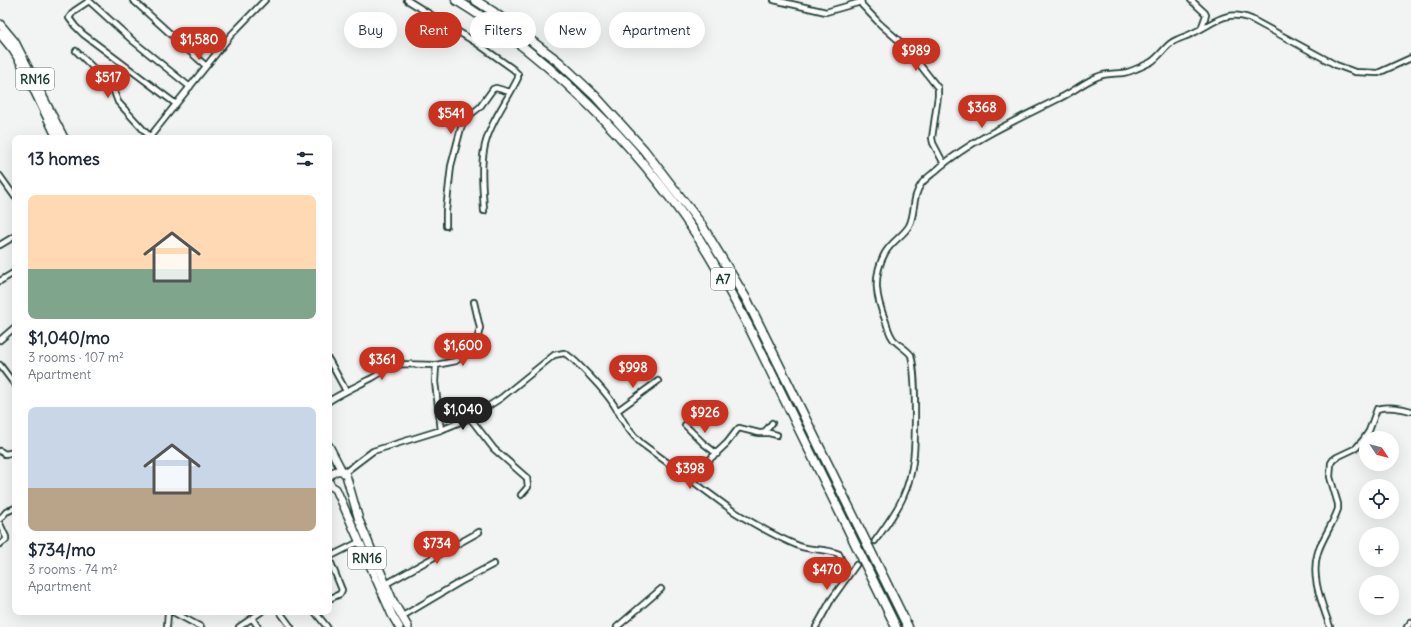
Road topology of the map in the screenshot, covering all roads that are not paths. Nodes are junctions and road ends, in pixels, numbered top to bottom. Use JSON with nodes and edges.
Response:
{"nodes":[{"id":1,"x":89,"y":0,"type":"edge"},
{"id":2,"x":133,"y":0,"type":"edge"},
{"id":3,"x":265,"y":0,"type":"edge"},
{"id":4,"x":407,"y":0,"type":"edge"},
{"id":5,"x":456,"y":0,"type":"edge"},
{"id":6,"x":475,"y":0,"type":"edge"},
{"id":7,"x":774,"y":0,"type":"edge"},
{"id":8,"x":1191,"y":0,"type":"edge"},
{"id":9,"x":861,"y":1,"type":"edge"},
{"id":10,"x":0,"y":24,"type":"edge"},
{"id":11,"x":1201,"y":29,"type":"junction"},
{"id":12,"x":0,"y":34,"type":"edge"},
{"id":13,"x":76,"y":51,"type":"dead end"},
{"id":14,"x":1411,"y":58,"type":"edge"},
{"id":15,"x":206,"y":66,"type":"junction"},
{"id":16,"x":190,"y":87,"type":"junction"},
{"id":17,"x":510,"y":92,"type":"junction"},
{"id":18,"x":176,"y":104,"type":"junction"},
{"id":19,"x":56,"y":135,"type":"edge"},
{"id":20,"x":62,"y":135,"type":"edge"},
{"id":21,"x":146,"y":135,"type":"edge"},
{"id":22,"x":151,"y":135,"type":"edge"},
{"id":23,"x":944,"y":164,"type":"junction"},
{"id":24,"x":0,"y":176,"type":"edge"},
{"id":25,"x":12,"y":193,"type":"edge"},
{"id":26,"x":484,"y":211,"type":"dead end"},
{"id":27,"x":446,"y":226,"type":"dead end"},
{"id":28,"x":12,"y":238,"type":"edge"},
{"id":29,"x":0,"y":245,"type":"edge"},
{"id":30,"x":12,"y":275,"type":"edge"},
{"id":31,"x":0,"y":281,"type":"edge"},
{"id":32,"x":474,"y":302,"type":"dead end"},
{"id":33,"x":12,"y":330,"type":"edge"},
{"id":34,"x":0,"y":340,"type":"edge"},
{"id":35,"x":0,"y":365,"type":"edge"},
{"id":36,"x":332,"y":365,"type":"edge"},
{"id":37,"x":436,"y":366,"type":"junction"},
{"id":38,"x":658,"y":381,"type":"dead end"},
{"id":39,"x":12,"y":382,"type":"edge"},
{"id":40,"x":346,"y":391,"type":"junction"},
{"id":41,"x":332,"y":399,"type":"edge"},
{"id":42,"x":617,"y":411,"type":"junction"},
{"id":43,"x":1411,"y":411,"type":"edge"},
{"id":44,"x":470,"y":418,"type":"junction"},
{"id":45,"x":772,"y":423,"type":"dead end"},
{"id":46,"x":685,"y":425,"type":"dead end"},
{"id":47,"x":441,"y":430,"type":"junction"},
{"id":48,"x":763,"y":433,"type":"junction"},
{"id":49,"x":777,"y":435,"type":"dead end"},
{"id":50,"x":0,"y":451,"type":"edge"},
{"id":51,"x":332,"y":452,"type":"edge"},
{"id":52,"x":12,"y":453,"type":"edge"},
{"id":53,"x":717,"y":454,"type":"junction"},
{"id":54,"x":343,"y":472,"type":"junction"},
{"id":55,"x":332,"y":474,"type":"edge"},
{"id":56,"x":689,"y":479,"type":"junction"},
{"id":57,"x":347,"y":481,"type":"junction"},
{"id":58,"x":332,"y":487,"type":"edge"},
{"id":59,"x":336,"y":489,"type":"junction"},
{"id":60,"x":521,"y":494,"type":"dead end"},
{"id":61,"x":12,"y":509,"type":"edge"},
{"id":62,"x":0,"y":519,"type":"edge"},
{"id":63,"x":0,"y":524,"type":"edge"},
{"id":64,"x":479,"y":532,"type":"dead end"},
{"id":65,"x":875,"y":541,"type":"tunnel mouth"},
{"id":66,"x":359,"y":542,"type":"junction"},
{"id":67,"x":0,"y":544,"type":"edge"},
{"id":68,"x":332,"y":556,"type":"edge"},
{"id":69,"x":494,"y":564,"type":"dead end"},
{"id":70,"x":332,"y":565,"type":"edge"},
{"id":71,"x":856,"y":565,"type":"tunnel mouth"},
{"id":72,"x":848,"y":576,"type":"junction"},
{"id":73,"x":386,"y":584,"type":"junction"},
{"id":74,"x":661,"y":589,"type":"dead end"},
{"id":75,"x":332,"y":598,"type":"edge"},
{"id":76,"x":168,"y":615,"type":"edge"},
{"id":77,"x":179,"y":615,"type":"edge"},
{"id":78,"x":256,"y":615,"type":"edge"},
{"id":79,"x":282,"y":615,"type":"edge"},
{"id":80,"x":317,"y":615,"type":"edge"},
{"id":81,"x":401,"y":617,"type":"junction"},
{"id":82,"x":252,"y":618,"type":"junction"},
{"id":83,"x":1411,"y":622,"type":"edge"},
{"id":84,"x":324,"y":626,"type":"edge"},
{"id":85,"x":167,"y":627,"type":"edge"},
{"id":86,"x":201,"y":627,"type":"edge"},
{"id":87,"x":239,"y":627,"type":"edge"},
{"id":88,"x":258,"y":627,"type":"edge"},
{"id":89,"x":291,"y":627,"type":"edge"},
{"id":90,"x":399,"y":627,"type":"edge"},
{"id":91,"x":408,"y":627,"type":"edge"},
{"id":92,"x":617,"y":627,"type":"edge"},
{"id":93,"x":816,"y":627,"type":"edge"},
{"id":94,"x":896,"y":627,"type":"edge"},
{"id":95,"x":908,"y":627,"type":"edge"},
{"id":96,"x":1330,"y":627,"type":"edge"},
{"id":97,"x":1407,"y":627,"type":"edge"}],
"edges":[{"from":1,"to":16,"type":"street"},
{"from":1,"to":18,"type":"street"},
{"from":2,"to":15,"type":"street"},
{"from":3,"to":15,"type":"street"},
{"from":4,"to":17,"type":"street"},
{"from":5,"to":94,"type":"highway","number":"A7"},
{"from":6,"to":95,"type":"highway","number":"A7"},
{"from":7,"to":9,"type":"street"},
{"from":8,"to":11,"type":"street"},
{"from":9,"to":23,"type":"street"},
{"from":10,"to":20,"type":"highway","number":"RN16"},
{"from":11,"to":14,"type":"street"},
{"from":11,"to":23,"type":"street"},
{"from":12,"to":19,"type":"highway","number":"RN16"},
{"from":13,"to":21,"type":"street"},
{"from":15,"to":16,"type":"street"},
{"from":16,"to":18,"type":"street"},
{"from":17,"to":26,"type":"street"},
{"from":17,"to":27,"type":"street"},
{"from":18,"to":22,"type":"street"},
{"from":23,"to":65,"type":"street"},
{"from":24,"to":25,"type":"street"},
{"from":28,"to":29,"type":"street"},
{"from":30,"to":31,"type":"street"},
{"from":32,"to":37,"type":"street"},
{"from":33,"to":34,"type":"street"},
{"from":35,"to":39,"type":"street"},
{"from":36,"to":40,"type":"street"},
{"from":37,"to":40,"type":"street"},
{"from":37,"to":47,"type":"street"},
{"from":38,"to":42,"type":"street"},
{"from":40,"to":41,"type":"street"},
{"from":42,"to":44,"type":"street"},
{"from":42,"to":56,"type":"street"},
{"from":43,"to":96,"type":"street"},
{"from":44,"to":47,"type":"street"},
{"from":44,"to":60,"type":"street"},
{"from":45,"to":48,"type":"street"},
{"from":46,"to":53,"type":"street"},
{"from":47,"to":54,"type":"street"},
{"from":48,"to":49,"type":"street"},
{"from":48,"to":53,"type":"street"},
{"from":50,"to":52,"type":"street"},
{"from":51,"to":54,"type":"highway","number":"RN16"},
{"from":53,"to":56,"type":"street"},
{"from":54,"to":55,"type":"highway","number":"RN16"},
{"from":54,"to":57,"type":"highway","number":"RN16"},
{"from":56,"to":72,"type":"street"},
{"from":57,"to":59,"type":"highway"},
{"from":57,"to":73,"type":"highway","number":"RN16"},
{"from":58,"to":59,"type":"highway","number":"RN16"},
{"from":59,"to":66,"type":"highway","number":"RN16"},
{"from":61,"to":62,"type":"street"},
{"from":63,"to":67,"type":"street"},
{"from":64,"to":73,"type":"street"},
{"from":66,"to":68,"type":"street"},
{"from":66,"to":90,"type":"highway","number":"RN16"},
{"from":69,"to":81,"type":"street"},
{"from":70,"to":75,"type":"street"},
{"from":71,"to":72,"type":"street"},
{"from":72,"to":93,"type":"street"},
{"from":73,"to":81,"type":"highway","number":"RN16"},
{"from":74,"to":92,"type":"street"},
{"from":76,"to":85,"type":"street"},
{"from":77,"to":86,"type":"street"},
{"from":78,"to":82,"type":"street"},
{"from":79,"to":89,"type":"street"},
{"from":80,"to":84,"type":"street"},
{"from":81,"to":91,"type":"highway","number":"RN16"},
{"from":82,"to":87,"type":"street"},
{"from":82,"to":88,"type":"street"},
{"from":83,"to":97,"type":"street"}]}
